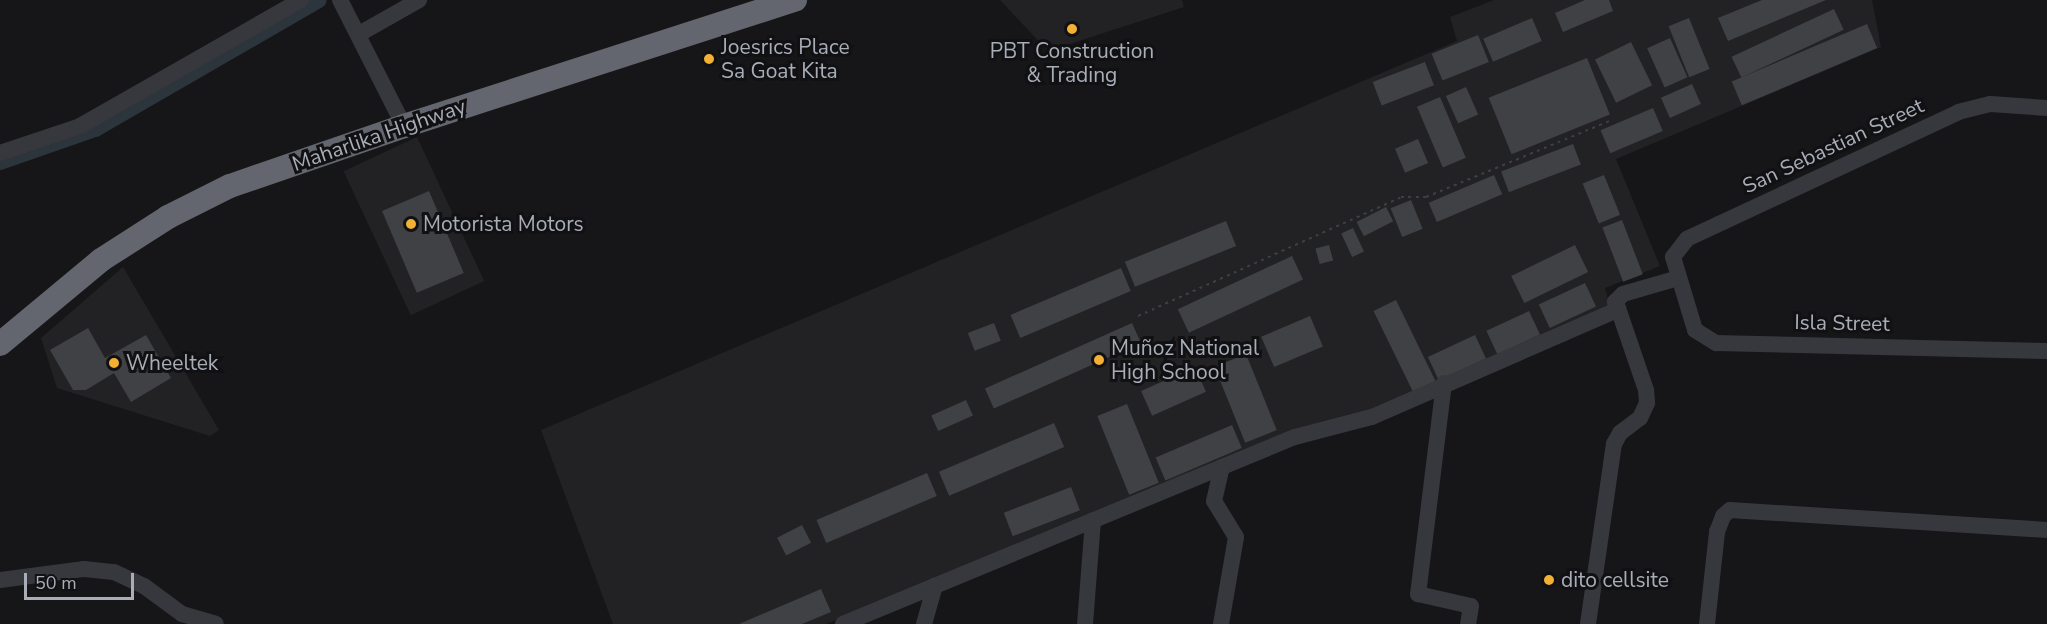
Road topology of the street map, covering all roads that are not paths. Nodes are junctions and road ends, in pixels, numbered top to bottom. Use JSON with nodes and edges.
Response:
{"nodes":[{"id":1,"x":301,"y":0,"type":"edge"},
{"id":2,"x":340,"y":0,"type":"edge"},
{"id":3,"x":419,"y":0,"type":"edge"},
{"id":4,"x":795,"y":0,"type":"edge"},
{"id":5,"x":359,"y":34,"type":"junction"},
{"id":6,"x":2047,"y":108,"type":"edge"},
{"id":7,"x":404,"y":126,"type":"junction"},
{"id":8,"x":0,"y":153,"type":"edge"},
{"id":9,"x":1678,"y":278,"type":"junction"},
{"id":10,"x":1618,"y":308,"type":"junction"},
{"id":11,"x":0,"y":344,"type":"edge"},
{"id":12,"x":2047,"y":351,"type":"edge"},
{"id":13,"x":1444,"y":383,"type":"junction"},
{"id":14,"x":1222,"y":467,"type":"junction"},
{"id":15,"x":1093,"y":520,"type":"junction"},
{"id":16,"x":2047,"y":530,"type":"edge"},
{"id":17,"x":0,"y":580,"type":"edge"},
{"id":18,"x":935,"y":586,"type":"junction"},
{"id":19,"x":214,"y":624,"type":"edge"},
{"id":20,"x":843,"y":624,"type":"edge"},
{"id":21,"x":924,"y":624,"type":"edge"},
{"id":22,"x":1085,"y":624,"type":"edge"},
{"id":23,"x":1221,"y":624,"type":"edge"},
{"id":24,"x":1468,"y":624,"type":"edge"},
{"id":25,"x":1588,"y":624,"type":"edge"},
{"id":26,"x":1707,"y":624,"type":"edge"}],
"edges":[{"from":1,"to":8,"type":"street"},
{"from":2,"to":5,"type":"street"},
{"from":3,"to":5,"type":"street"},
{"from":4,"to":7,"type":"highway","name":"Maharlika Highway"},
{"from":5,"to":7,"type":"street"},
{"from":6,"to":9,"type":"street","name":"San Sebastian Street"},
{"from":7,"to":11,"type":"highway","name":"Maharlika Highway"},
{"from":9,"to":10,"type":"street"},
{"from":9,"to":12,"type":"street","name":"Isla Street"},
{"from":10,"to":13,"type":"street"},
{"from":10,"to":25,"type":"street"},
{"from":13,"to":14,"type":"street"},
{"from":13,"to":24,"type":"street"},
{"from":14,"to":15,"type":"street"},
{"from":14,"to":23,"type":"street"},
{"from":15,"to":18,"type":"street"},
{"from":15,"to":22,"type":"street"},
{"from":16,"to":26,"type":"street"},
{"from":17,"to":19,"type":"street"},
{"from":18,"to":20,"type":"street"},
{"from":18,"to":21,"type":"street"}]}
